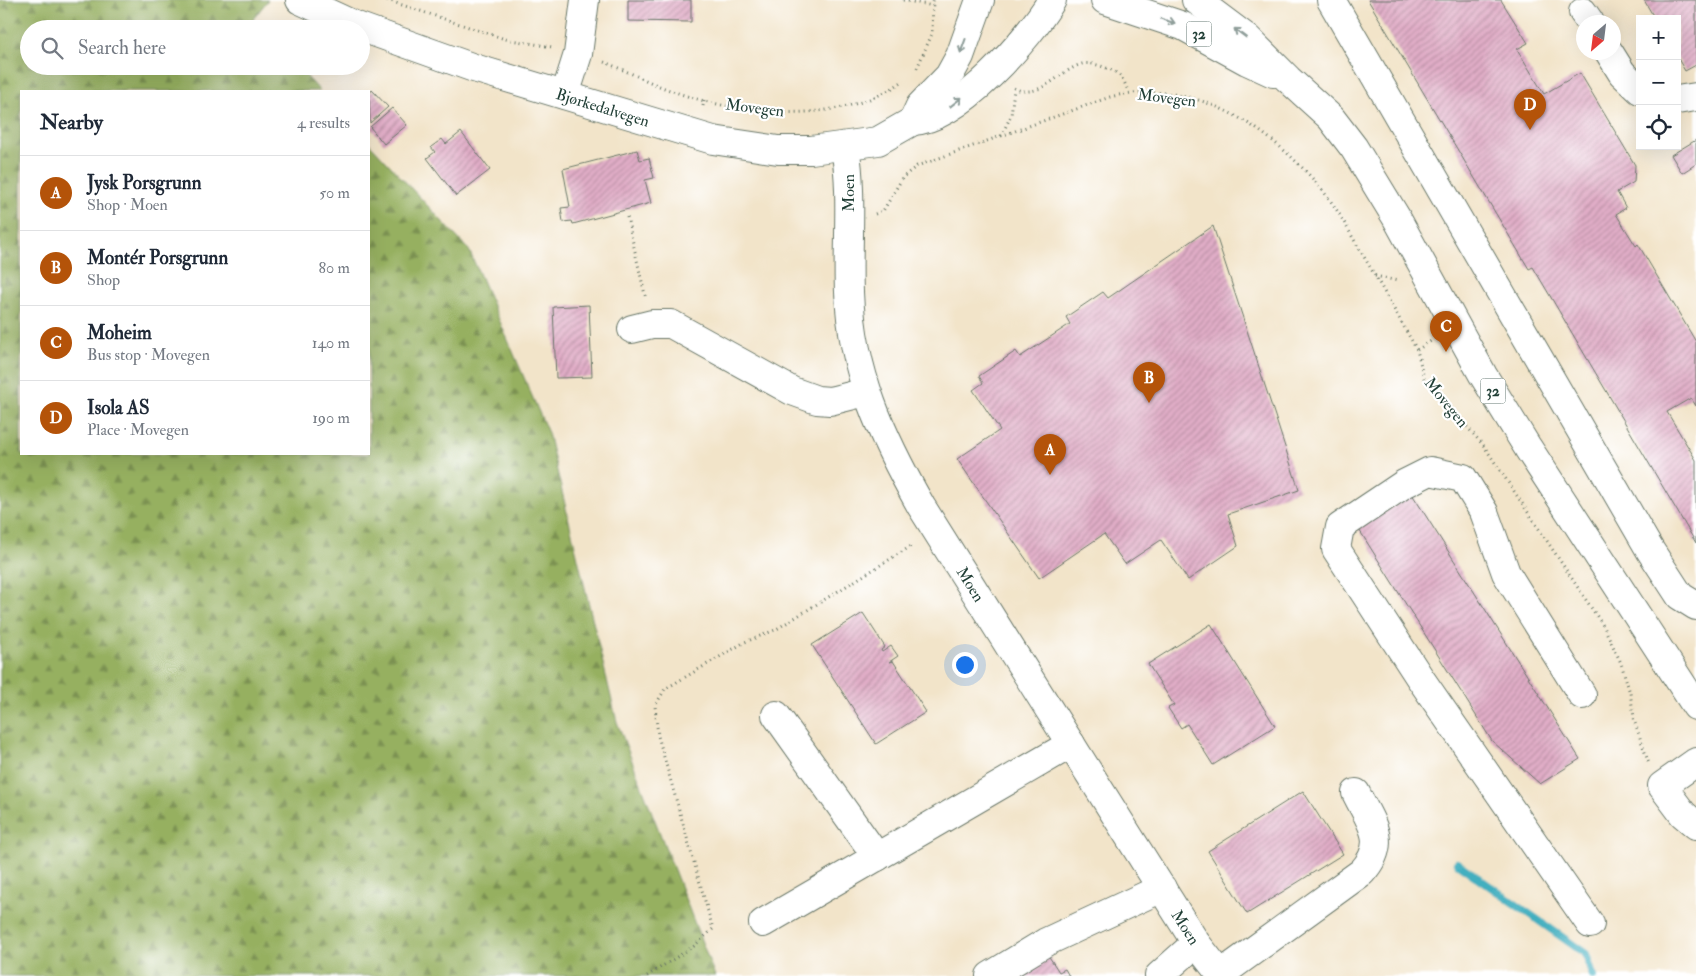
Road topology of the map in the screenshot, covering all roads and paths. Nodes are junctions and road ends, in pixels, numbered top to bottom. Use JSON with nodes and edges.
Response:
{"nodes":[{"id":1,"x":300,"y":0,"type":"edge"},
{"id":2,"x":386,"y":0,"type":"edge"},
{"id":3,"x":585,"y":0,"type":"edge"},
{"id":4,"x":903,"y":0,"type":"edge"},
{"id":5,"x":933,"y":0,"type":"edge"},
{"id":6,"x":980,"y":0,"type":"edge"},
{"id":7,"x":1052,"y":0,"type":"edge"},
{"id":8,"x":1105,"y":0,"type":"edge"},
{"id":9,"x":1196,"y":0,"type":"edge"},
{"id":10,"x":1331,"y":0,"type":"edge"},
{"id":11,"x":933,"y":6,"type":"junction"},
{"id":12,"x":343,"y":20,"type":"edge"},
{"id":13,"x":370,"y":31,"type":"edge"},
{"id":14,"x":578,"y":54,"type":"junction"},
{"id":15,"x":1614,"y":60,"type":"edge"},
{"id":16,"x":912,"y":73,"type":"dead end"},
{"id":17,"x":908,"y":78,"type":"dead end"},
{"id":18,"x":1288,"y":80,"type":"junction"},
{"id":19,"x":1008,"y":84,"type":"dead end"},
{"id":20,"x":1636,"y":86,"type":"edge"},
{"id":21,"x":1014,"y":88,"type":"junction"},
{"id":22,"x":1128,"y":92,"type":"junction"},
{"id":23,"x":565,"y":95,"type":"junction"},
{"id":24,"x":1696,"y":97,"type":"edge"},
{"id":25,"x":1681,"y":99,"type":"edge"},
{"id":26,"x":704,"y":100,"type":"junction"},
{"id":27,"x":703,"y":106,"type":"dead end"},
{"id":28,"x":913,"y":121,"type":"junction"},
{"id":29,"x":1001,"y":136,"type":"junction"},
{"id":30,"x":845,"y":147,"type":"junction"},
{"id":31,"x":869,"y":216,"type":"dead end"},
{"id":32,"x":628,"y":217,"type":"dead end"},
{"id":33,"x":1375,"y":276,"type":"junction"},
{"id":34,"x":1401,"y":287,"type":"dead end"},
{"id":35,"x":642,"y":326,"type":"joint"},
{"id":36,"x":1428,"y":334,"type":"dead end"},
{"id":37,"x":1417,"y":350,"type":"junction"},
{"id":38,"x":866,"y":392,"type":"junction"},
{"id":39,"x":936,"y":529,"type":"junction"},
{"id":40,"x":1696,"y":606,"type":"edge"},
{"id":41,"x":1582,"y":696,"type":"dead end"},
{"id":42,"x":1696,"y":706,"type":"edge"},
{"id":43,"x":776,"y":715,"type":"dead end"},
{"id":44,"x":1071,"y":744,"type":"junction"},
{"id":45,"x":1696,"y":762,"type":"edge"},
{"id":46,"x":1662,"y":786,"type":"junction"},
{"id":47,"x":1356,"y":793,"type":"dead end"},
{"id":48,"x":1696,"y":825,"type":"edge"},
{"id":49,"x":877,"y":857,"type":"junction"},
{"id":50,"x":1162,"y":888,"type":"junction"},
{"id":51,"x":763,"y":923,"type":"dead end"},
{"id":52,"x":1590,"y":924,"type":"dead end"},
{"id":53,"x":1196,"y":944,"type":"junction"},
{"id":54,"x":1222,"y":975,"type":"edge"},
{"id":55,"x":647,"y":976,"type":"edge"},
{"id":56,"x":990,"y":976,"type":"edge"},
{"id":57,"x":1159,"y":976,"type":"edge"}],
"edges":[{"from":1,"to":12,"type":"main road","name":"Bjørkedalvegen"},
{"from":2,"to":14,"type":"path","name":"Movegen"},
{"from":3,"to":14,"type":"main road"},
{"from":4,"to":11,"type":"path"},
{"from":5,"to":11,"type":"path"},
{"from":6,"to":28,"type":"main road","name":"Bjørkedalvegen","one_way":true},
{"from":28,"to":7,"type":"main road","name":"Bjørkedalvegen","one_way":true},
{"from":8,"to":18,"type":"main road","number":"32","one_way":true},
{"from":18,"to":9,"type":"main road","number":"32","one_way":true},
{"from":10,"to":40,"type":"main road"},
{"from":11,"to":16,"type":"path"},
{"from":13,"to":23,"type":"main road","name":"Bjørkedalvegen"},
{"from":14,"to":23,"type":"main road"},
{"from":14,"to":26,"type":"path","name":"Movegen"},
{"from":15,"to":20,"type":"main road"},
{"from":17,"to":26,"type":"path","name":"Movegen"},
{"from":18,"to":42,"type":"main road","number":"32"},
{"from":19,"to":21,"type":"path"},
{"from":21,"to":22,"type":"path","name":"Movegen"},
{"from":21,"to":29,"type":"path"},
{"from":22,"to":29,"type":"path","name":"Movegen"},
{"from":22,"to":33,"type":"path","name":"Movegen"},
{"from":23,"to":30,"type":"main road","name":"Bjørkedalvegen"},
{"from":24,"to":25,"type":"main road"},
{"from":26,"to":27,"type":"path"},
{"from":28,"to":30,"type":"main road","name":"Bjørkedalvegen"},
{"from":29,"to":31,"type":"path","name":"Movegen"},
{"from":30,"to":38,"type":"main road","name":"Moen"},
{"from":32,"to":35,"type":"path"},
{"from":33,"to":34,"type":"path"},
{"from":33,"to":37,"type":"path","name":"Movegen"},
{"from":35,"to":38,"type":"main road"},
{"from":36,"to":37,"type":"path"},
{"from":37,"to":46,"type":"path","name":"Movegen"},
{"from":38,"to":39,"type":"main road","name":"Moen"},
{"from":39,"to":44,"type":"main road","name":"Moen"},
{"from":39,"to":55,"type":"path"},
{"from":41,"to":52,"type":"main road"},
{"from":43,"to":49,"type":"main road"},
{"from":44,"to":49,"type":"main road"},
{"from":44,"to":50,"type":"main road","name":"Moen"},
{"from":45,"to":46,"type":"main road"},
{"from":46,"to":48,"type":"main road"},
{"from":47,"to":54,"type":"main road"},
{"from":49,"to":51,"type":"main road"},
{"from":50,"to":53,"type":"main road","name":"Moen"},
{"from":50,"to":56,"type":"main road"},
{"from":53,"to":54,"type":"main road","name":"Moen"},
{"from":53,"to":57,"type":"main road"}]}
